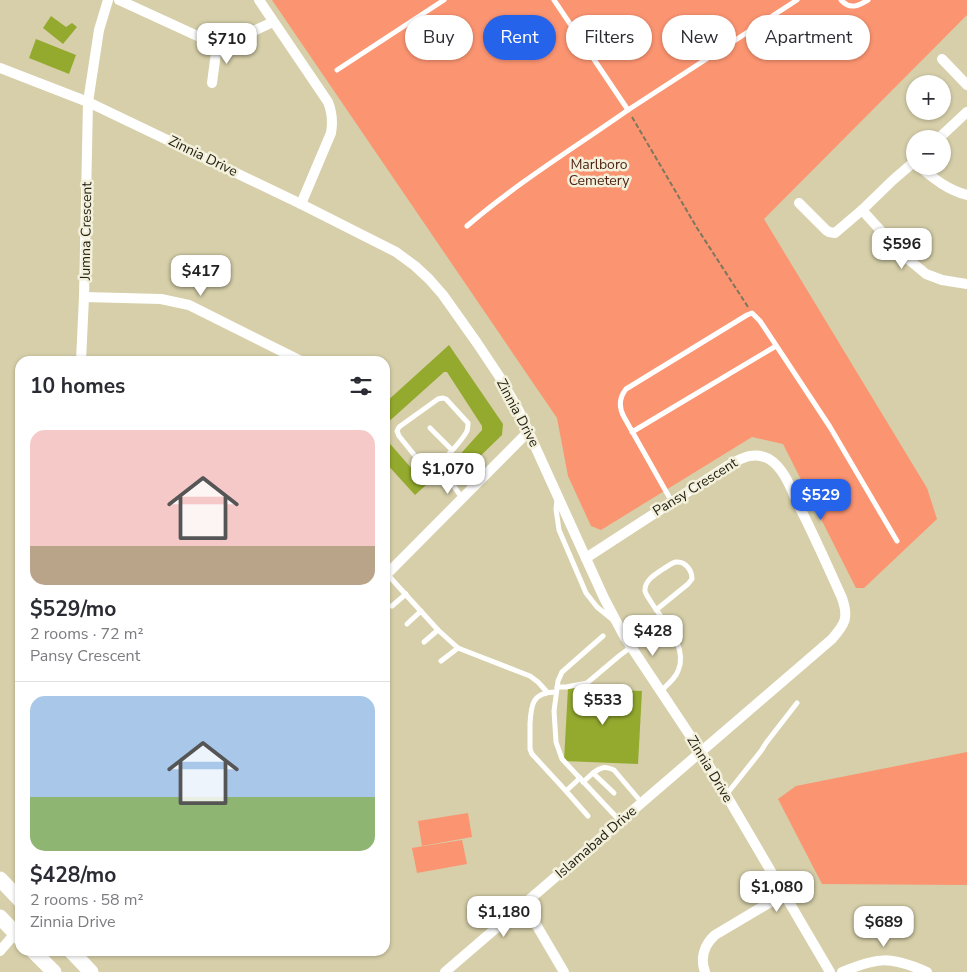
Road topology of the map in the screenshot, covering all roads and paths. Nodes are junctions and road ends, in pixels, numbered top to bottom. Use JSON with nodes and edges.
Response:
{"nodes":[{"id":1,"x":108,"y":0,"type":"edge"},
{"id":2,"x":119,"y":0,"type":"edge"},
{"id":3,"x":259,"y":0,"type":"edge"},
{"id":4,"x":444,"y":0,"type":"edge"},
{"id":5,"x":554,"y":0,"type":"edge"},
{"id":6,"x":797,"y":0,"type":"edge"},
{"id":7,"x":841,"y":0,"type":"edge"},
{"id":8,"x":868,"y":0,"type":"edge"},
{"id":9,"x":273,"y":22,"type":"junction"},
{"id":10,"x":217,"y":45,"type":"junction"},
{"id":11,"x":942,"y":59,"type":"dead end"},
{"id":12,"x":0,"y":68,"type":"edge"},
{"id":13,"x":337,"y":70,"type":"dead end"},
{"id":14,"x":212,"y":83,"type":"dead end"},
{"id":15,"x":967,"y":85,"type":"edge"},
{"id":16,"x":88,"y":102,"type":"junction"},
{"id":17,"x":628,"y":110,"type":"junction"},
{"id":18,"x":967,"y":112,"type":"edge"},
{"id":19,"x":948,"y":130,"type":"edge"},
{"id":20,"x":906,"y":170,"type":"edge"},
{"id":21,"x":929,"y":175,"type":"edge"},
{"id":22,"x":967,"y":195,"type":"edge"},
{"id":23,"x":799,"y":203,"type":"dead end"},
{"id":24,"x":300,"y":204,"type":"junction"},
{"id":25,"x":862,"y":210,"type":"junction"},
{"id":26,"x":468,"y":226,"type":"dead end"},
{"id":27,"x":967,"y":284,"type":"edge"},
{"id":28,"x":84,"y":297,"type":"junction"},
{"id":29,"x":752,"y":313,"type":"junction"},
{"id":30,"x":776,"y":346,"type":"junction"},
{"id":31,"x":81,"y":356,"type":"edge"},
{"id":32,"x":291,"y":356,"type":"edge"},
{"id":33,"x":430,"y":428,"type":"dead end"},
{"id":34,"x":529,"y":431,"type":"junction"},
{"id":35,"x":632,"y":432,"type":"junction"},
{"id":36,"x":452,"y":450,"type":"junction"},
{"id":37,"x":438,"y":464,"type":"junction"},
{"id":38,"x":474,"y":487,"type":"junction"},
{"id":39,"x":558,"y":495,"type":"junction"},
{"id":40,"x":462,"y":498,"type":"junction"},
{"id":41,"x":672,"y":502,"type":"junction"},
{"id":42,"x":897,"y":541,"type":"dead end"},
{"id":43,"x":586,"y":558,"type":"junction"},
{"id":44,"x":390,"y":571,"type":"edge"},
{"id":45,"x":390,"y":579,"type":"edge"},
{"id":46,"x":406,"y":594,"type":"junction"},
{"id":47,"x":392,"y":606,"type":"dead end"},
{"id":48,"x":656,"y":610,"type":"junction"},
{"id":49,"x":421,"y":611,"type":"junction"},
{"id":50,"x":617,"y":623,"type":"junction"},
{"id":51,"x":407,"y":624,"type":"dead end"},
{"id":52,"x":438,"y":630,"type":"junction"},
{"id":53,"x":603,"y":636,"type":"dead end"},
{"id":54,"x":424,"y":642,"type":"dead end"},
{"id":55,"x":631,"y":647,"type":"junction"},
{"id":56,"x":458,"y":648,"type":"junction"},
{"id":57,"x":441,"y":661,"type":"dead end"},
{"id":58,"x":556,"y":689,"type":"junction"},
{"id":59,"x":661,"y":691,"type":"junction"},
{"id":60,"x":548,"y":692,"type":"junction"},
{"id":61,"x":798,"y":703,"type":"dead end"},
{"id":62,"x":701,"y":752,"type":"junction"},
{"id":63,"x":593,"y":773,"type":"junction"},
{"id":64,"x":582,"y":780,"type":"junction"},
{"id":65,"x":566,"y":791,"type":"junction"},
{"id":66,"x":614,"y":793,"type":"dead end"},
{"id":67,"x":725,"y":795,"type":"junction"},
{"id":68,"x":642,"y":803,"type":"junction"},
{"id":69,"x":588,"y":816,"type":"dead end"},
{"id":70,"x":620,"y":821,"type":"junction"},
{"id":71,"x":0,"y":879,"type":"edge"},
{"id":72,"x":784,"y":894,"type":"junction"},
{"id":73,"x":15,"y":895,"type":"edge"},
{"id":74,"x":524,"y":904,"type":"junction"},
{"id":75,"x":0,"y":917,"type":"edge"},
{"id":76,"x":15,"y":930,"type":"edge"},
{"id":77,"x":15,"y":937,"type":"edge"},
{"id":78,"x":0,"y":951,"type":"edge"},
{"id":79,"x":38,"y":956,"type":"edge"},
{"id":80,"x":76,"y":956,"type":"edge"},
{"id":81,"x":54,"y":972,"type":"edge"},
{"id":82,"x":91,"y":972,"type":"edge"},
{"id":83,"x":446,"y":972,"type":"edge"},
{"id":84,"x":564,"y":972,"type":"edge"},
{"id":85,"x":705,"y":972,"type":"edge"},
{"id":86,"x":830,"y":972,"type":"edge"},
{"id":87,"x":842,"y":972,"type":"edge"},
{"id":88,"x":926,"y":972,"type":"edge"}],
"edges":[{"from":1,"to":16,"type":"street","name":"Jumna Crescent"},
{"from":2,"to":10,"type":"street"},
{"from":3,"to":9,"type":"street"},
{"from":4,"to":13,"type":"lane"},
{"from":5,"to":17,"type":"lane"},
{"from":6,"to":17,"type":"lane"},
{"from":7,"to":8,"type":"lane"},
{"from":9,"to":10,"type":"street"},
{"from":9,"to":24,"type":"street"},
{"from":10,"to":14,"type":"street"},
{"from":11,"to":15,"type":"street"},
{"from":12,"to":16,"type":"street","name":"Zinnia Drive"},
{"from":16,"to":24,"type":"street","name":"Zinnia Drive"},
{"from":16,"to":28,"type":"street","name":"Jumna Crescent"},
{"from":17,"to":26,"type":"lane"},
{"from":17,"to":29,"type":"path"},
{"from":18,"to":19,"type":"street"},
{"from":20,"to":25,"type":"street"},
{"from":21,"to":22,"type":"street"},
{"from":23,"to":25,"type":"street"},
{"from":24,"to":34,"type":"street","name":"Zinnia Drive"},
{"from":25,"to":27,"type":"street"},
{"from":28,"to":31,"type":"street","name":"Jumna Crescent"},
{"from":28,"to":32,"type":"street"},
{"from":29,"to":30,"type":"lane"},
{"from":29,"to":35,"type":"lane"},
{"from":30,"to":35,"type":"lane"},
{"from":30,"to":42,"type":"lane"},
{"from":33,"to":36,"type":"lane"},
{"from":34,"to":38,"type":"street"},
{"from":34,"to":39,"type":"street","name":"Zinnia Drive"},
{"from":35,"to":41,"type":"lane"},
{"from":36,"to":37,"type":"lane"},
{"from":36,"to":37,"type":"lane"},
{"from":37,"to":38,"type":"lane"},
{"from":37,"to":40,"type":"lane"},
{"from":38,"to":40,"type":"street"},
{"from":39,"to":43,"type":"street","name":"Zinnia Drive"},
{"from":39,"to":50,"type":"lane"},
{"from":40,"to":44,"type":"street"},
{"from":41,"to":43,"type":"street","name":"Pansy Crescent"},
{"from":41,"to":62,"type":"street","name":"Pansy Crescent"},
{"from":43,"to":50,"type":"street","name":"Zinnia Drive"},
{"from":45,"to":46,"type":"lane"},
{"from":46,"to":47,"type":"lane"},
{"from":46,"to":49,"type":"lane"},
{"from":48,"to":48,"type":"lane"},
{"from":48,"to":59,"type":"lane"},
{"from":49,"to":51,"type":"lane"},
{"from":49,"to":52,"type":"lane"},
{"from":50,"to":55,"type":"street","name":"Zinnia Drive"},
{"from":52,"to":54,"type":"lane"},
{"from":52,"to":56,"type":"lane"},
{"from":53,"to":58,"type":"lane"},
{"from":55,"to":58,"type":"lane"},
{"from":55,"to":59,"type":"street","name":"Zinnia Drive"},
{"from":56,"to":57,"type":"lane"},
{"from":56,"to":60,"type":"lane"},
{"from":58,"to":60,"type":"lane"},
{"from":58,"to":64,"type":"lane"},
{"from":59,"to":62,"type":"street","name":"Zinnia Drive"},
{"from":60,"to":65,"type":"lane"},
{"from":61,"to":67,"type":"lane"},
{"from":62,"to":67,"type":"street","name":"Zinnia Drive"},
{"from":62,"to":68,"type":"street","name":"Islamabad Drive"},
{"from":63,"to":64,"type":"lane"},
{"from":63,"to":66,"type":"lane"},
{"from":63,"to":68,"type":"lane"},
{"from":64,"to":65,"type":"lane"},
{"from":64,"to":70,"type":"lane"},
{"from":65,"to":69,"type":"lane"},
{"from":67,"to":72,"type":"street","name":"Zinnia Drive"},
{"from":68,"to":70,"type":"street","name":"Islamabad Drive"},
{"from":70,"to":74,"type":"street","name":"Islamabad Drive"},
{"from":71,"to":73,"type":"main road"},
{"from":72,"to":85,"type":"street"},
{"from":72,"to":86,"type":"street","name":"Zinnia Drive"},
{"from":74,"to":83,"type":"street","name":"Islamabad Drive"},
{"from":74,"to":84,"type":"street"},
{"from":75,"to":76,"type":"main road"},
{"from":77,"to":78,"type":"street"},
{"from":79,"to":81,"type":"main road"},
{"from":80,"to":82,"type":"main road"},
{"from":87,"to":88,"type":"street"}]}
